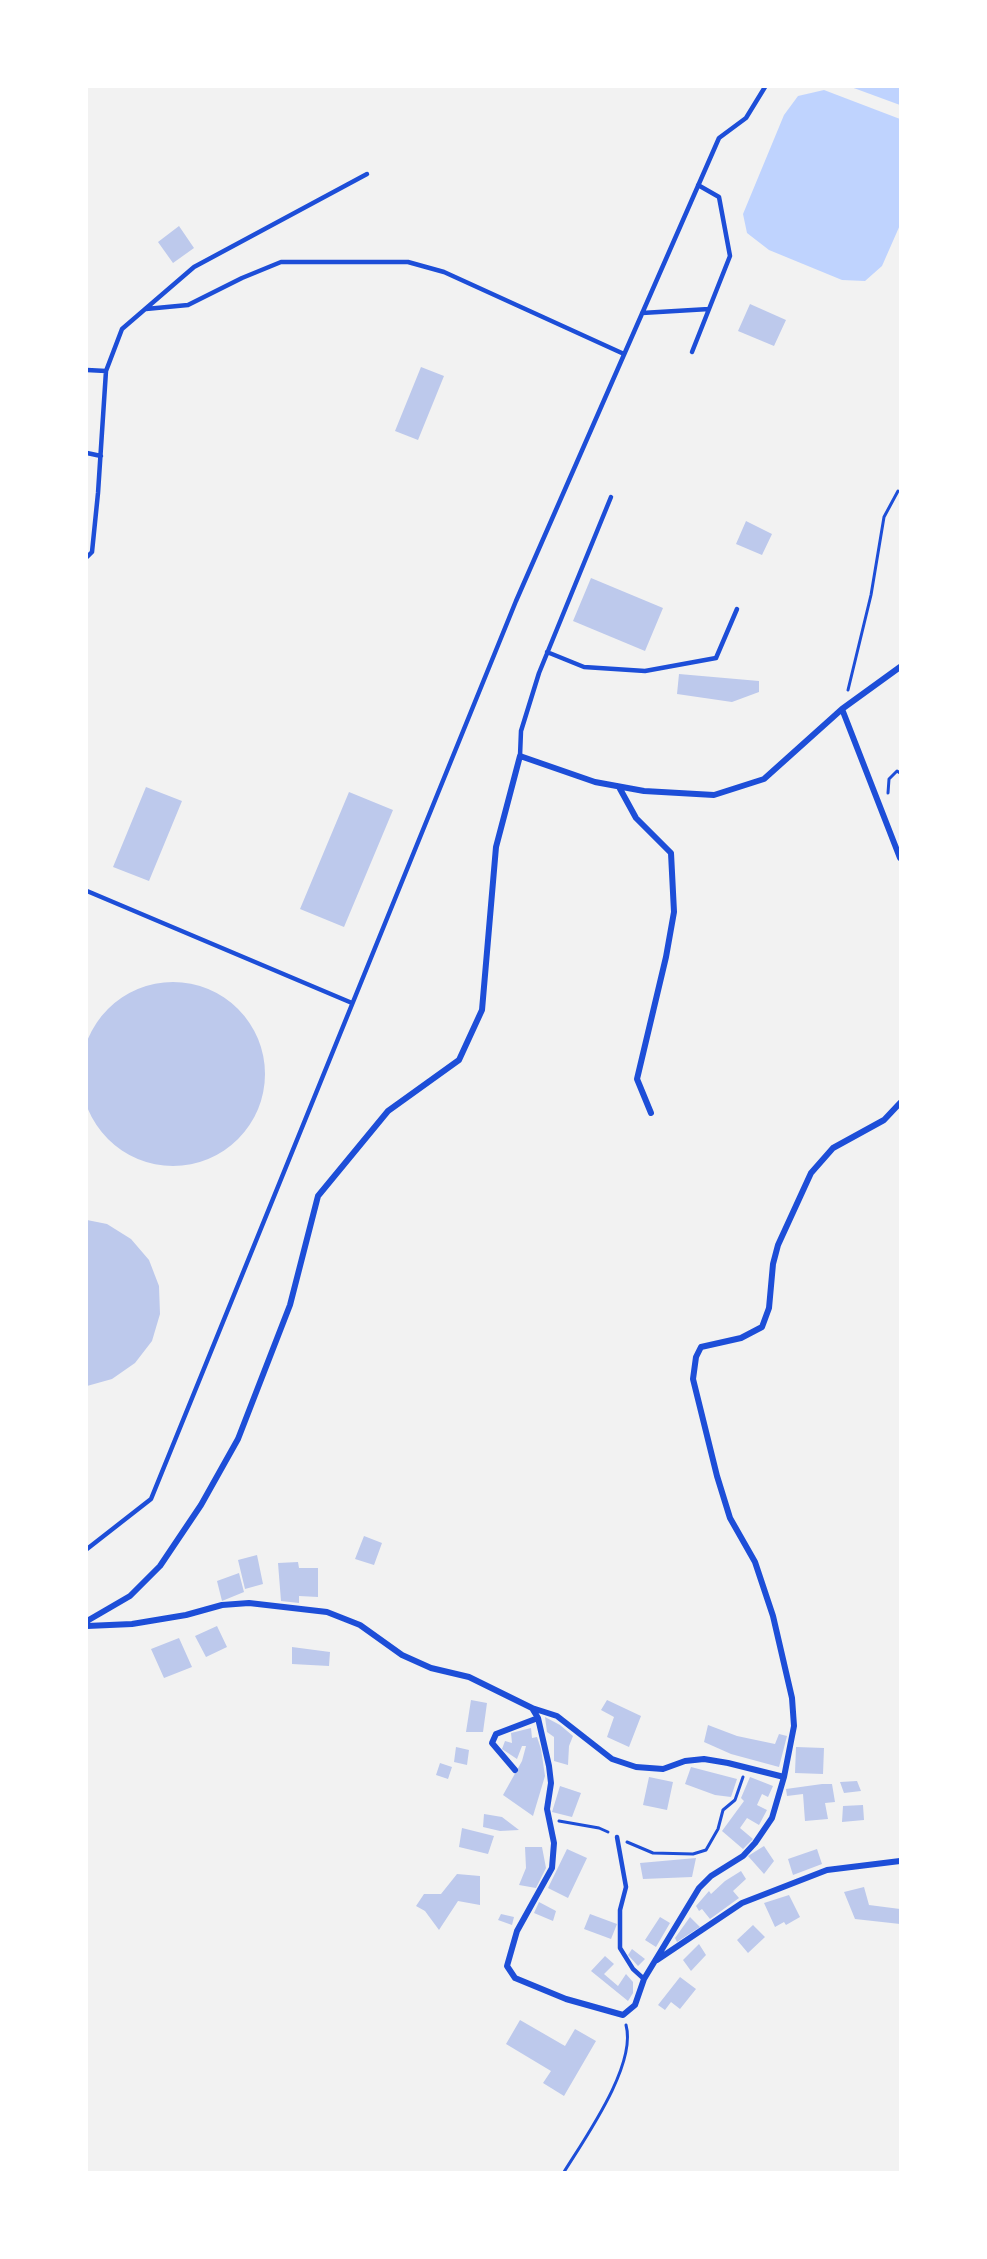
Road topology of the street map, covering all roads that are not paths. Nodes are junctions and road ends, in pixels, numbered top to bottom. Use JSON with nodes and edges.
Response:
{"nodes":[{"id":1,"x":765,"y":87,"type":"edge"},
{"id":2,"x":367,"y":174,"type":"dead end"},
{"id":3,"x":699,"y":185,"type":"junction"},
{"id":4,"x":145,"y":309,"type":"junction"},
{"id":5,"x":709,"y":309,"type":"junction"},
{"id":6,"x":642,"y":313,"type":"junction"},
{"id":7,"x":692,"y":352,"type":"dead end"},
{"id":8,"x":624,"y":354,"type":"junction"},
{"id":9,"x":87,"y":370,"type":"edge"},
{"id":10,"x":106,"y":371,"type":"junction"},
{"id":11,"x":87,"y":453,"type":"edge"},
{"id":12,"x":101,"y":456,"type":"junction"},
{"id":13,"x":611,"y":497,"type":"dead end"},
{"id":14,"x":87,"y":557,"type":"edge"},
{"id":15,"x":737,"y":609,"type":"dead end"},
{"id":16,"x":548,"y":652,"type":"junction"},
{"id":17,"x":900,"y":667,"type":"edge"},
{"id":18,"x":842,"y":709,"type":"junction"},
{"id":19,"x":520,"y":756,"type":"junction"},
{"id":20,"x":619,"y":787,"type":"junction"},
{"id":21,"x":900,"y":858,"type":"edge"},
{"id":22,"x":87,"y":891,"type":"edge"},
{"id":23,"x":352,"y":1004,"type":"junction"},
{"id":24,"x":900,"y":1103,"type":"edge"},
{"id":25,"x":651,"y":1113,"type":"dead end"},
{"id":26,"x":87,"y":1549,"type":"edge"},
{"id":27,"x":87,"y":1621,"type":"edge"},
{"id":28,"x":87,"y":1626,"type":"edge"},
{"id":29,"x":532,"y":1708,"type":"junction"},
{"id":30,"x":538,"y":1718,"type":"junction"},
{"id":31,"x":515,"y":1770,"type":"dead end"},
{"id":32,"x":784,"y":1777,"type":"junction"},
{"id":33,"x":617,"y":1837,"type":"road end"},
{"id":34,"x":900,"y":1862,"type":"edge"},
{"id":35,"x":654,"y":1962,"type":"junction"},
{"id":36,"x":644,"y":1979,"type":"junction"}],
"edges":[{"from":1,"to":3,"type":"lane"},
{"from":2,"to":4,"type":"lane"},
{"from":3,"to":5,"type":"lane"},
{"from":3,"to":6,"type":"lane"},
{"from":4,"to":8,"type":"lane"},
{"from":4,"to":10,"type":"lane"},
{"from":5,"to":6,"type":"lane"},
{"from":5,"to":7,"type":"lane"},
{"from":6,"to":8,"type":"lane"},
{"from":8,"to":23,"type":"lane"},
{"from":9,"to":10,"type":"lane"},
{"from":10,"to":12,"type":"lane"},
{"from":11,"to":12,"type":"lane"},
{"from":12,"to":14,"type":"lane"},
{"from":13,"to":16,"type":"lane"},
{"from":15,"to":16,"type":"lane"},
{"from":16,"to":19,"type":"lane"},
{"from":17,"to":18,"type":"street"},
{"from":18,"to":20,"type":"street"},
{"from":18,"to":21,"type":"street"},
{"from":19,"to":20,"type":"street"},
{"from":19,"to":27,"type":"street"},
{"from":20,"to":25,"type":"street"},
{"from":22,"to":23,"type":"lane"},
{"from":23,"to":26,"type":"lane"},
{"from":24,"to":32,"type":"street"},
{"from":28,"to":29,"type":"street"},
{"from":29,"to":30,"type":"street"},
{"from":29,"to":32,"type":"street"},
{"from":30,"to":31,"type":"street"},
{"from":30,"to":36,"type":"street"},
{"from":32,"to":35,"type":"street"},
{"from":33,"to":36,"type":"lane"},
{"from":34,"to":35,"type":"street"},
{"from":35,"to":36,"type":"street"}]}
